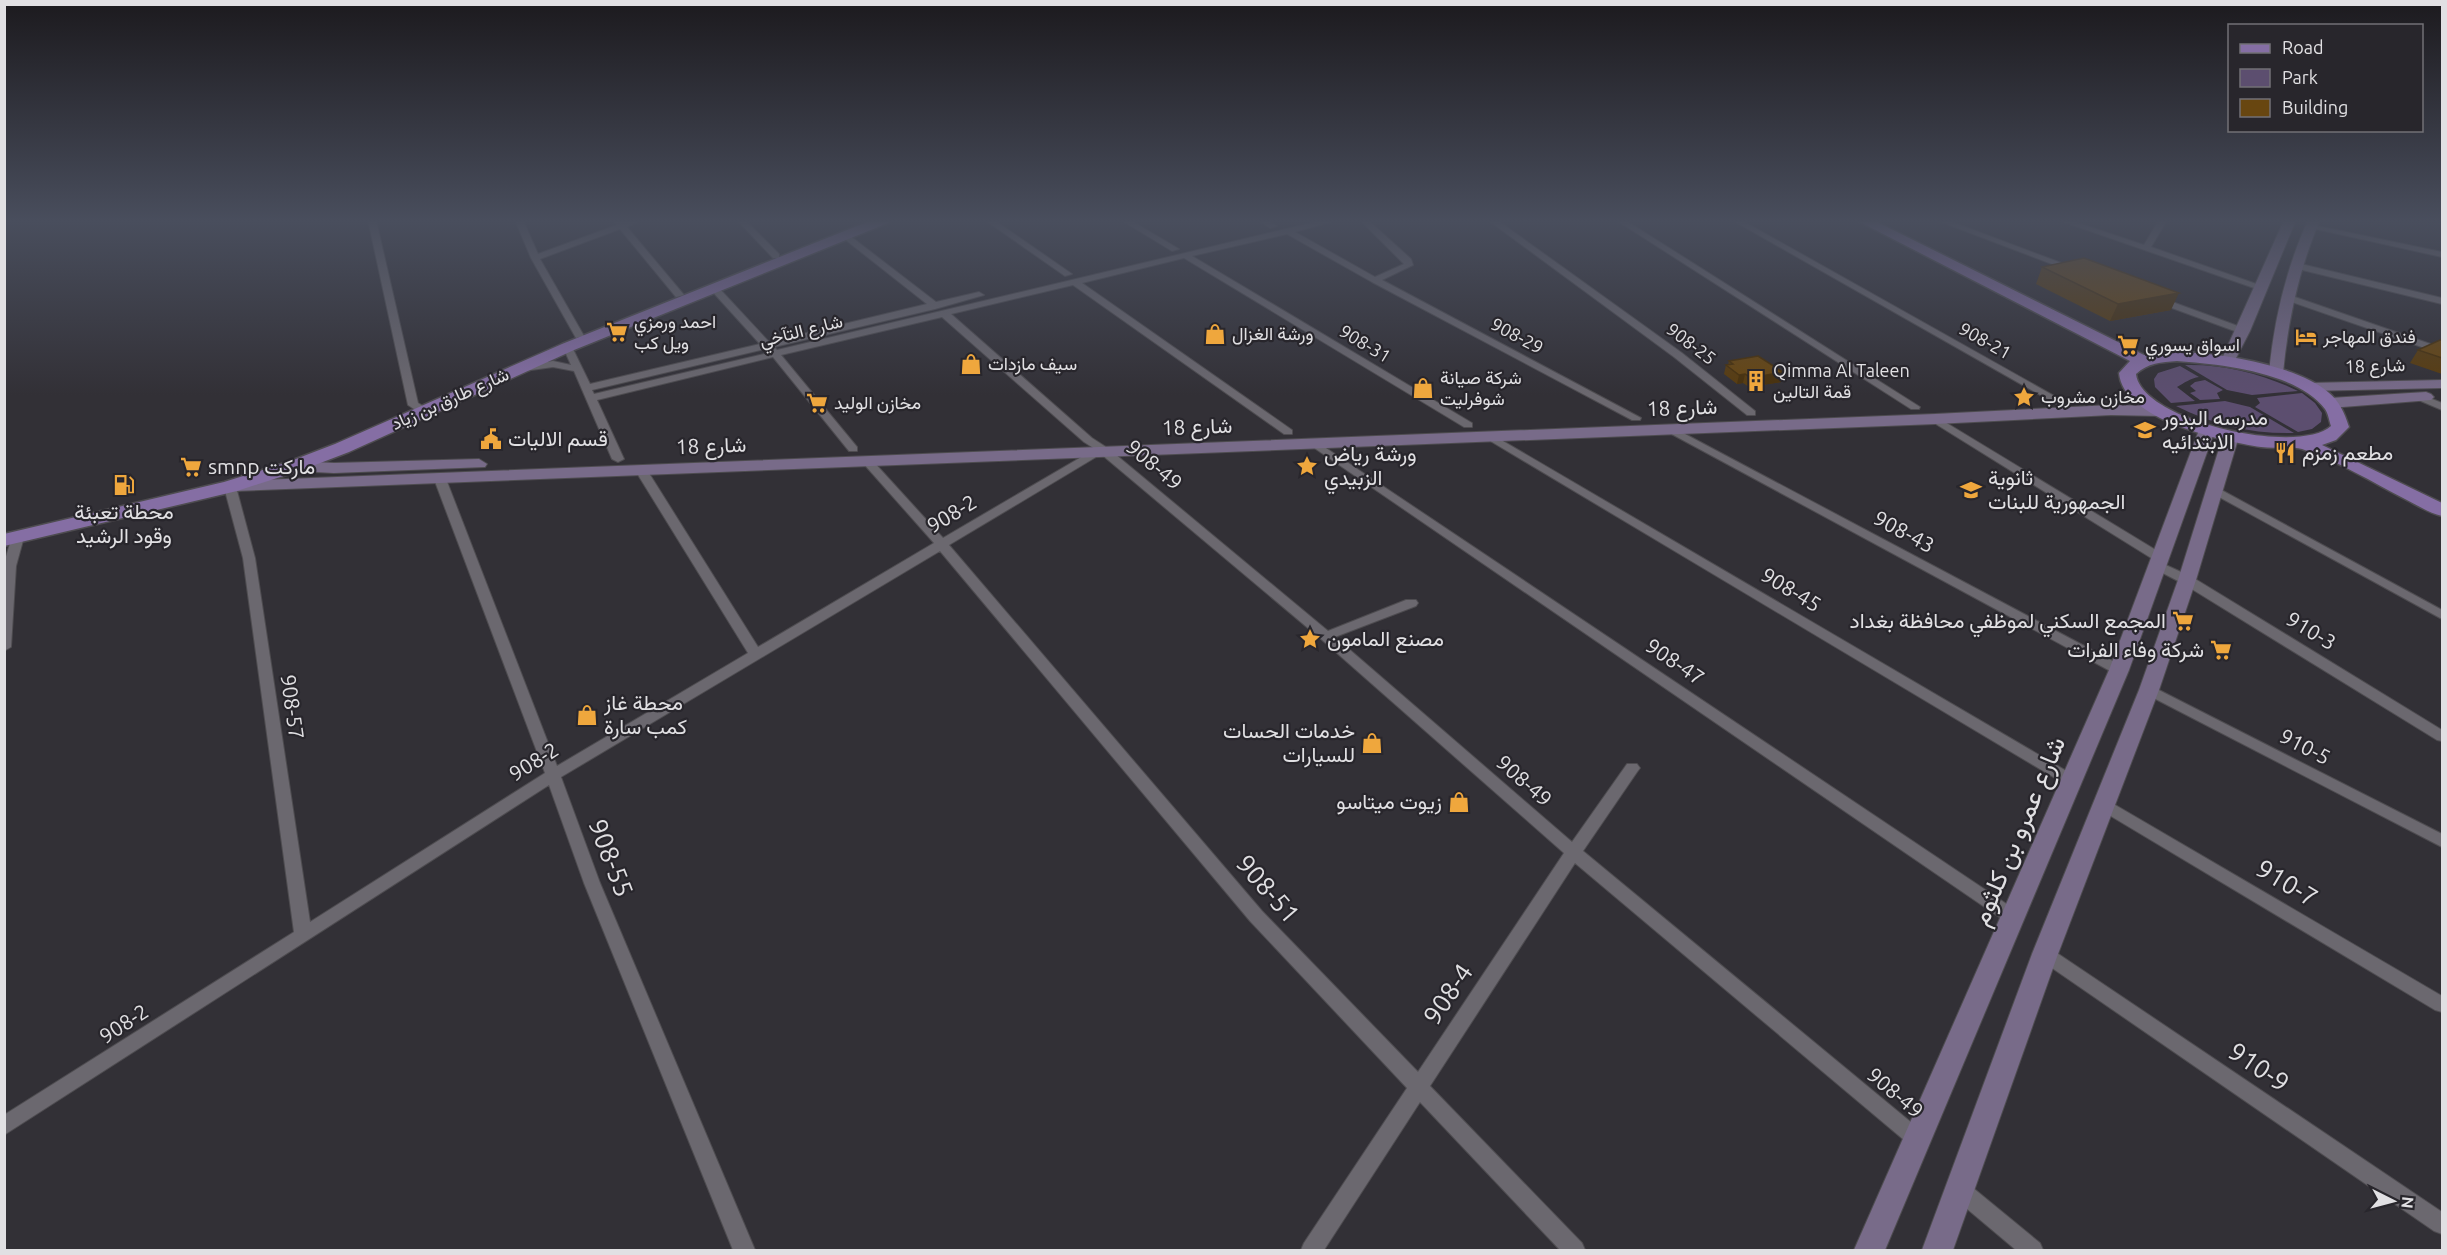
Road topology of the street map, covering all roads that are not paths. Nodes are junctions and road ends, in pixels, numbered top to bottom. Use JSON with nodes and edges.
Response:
{"nodes":[{"id":1,"x":1071,"y":278,"type":"edge"},
{"id":2,"x":386,"y":279,"type":"edge"},
{"id":3,"x":544,"y":279,"type":"edge"},
{"id":4,"x":665,"y":279,"type":"edge"},
{"id":5,"x":720,"y":279,"type":"edge"},
{"id":6,"x":737,"y":279,"type":"edge"},
{"id":7,"x":900,"y":279,"type":"edge"},
{"id":8,"x":1068,"y":279,"type":"edge"},
{"id":9,"x":1069,"y":279,"type":"edge"},
{"id":10,"x":1222,"y":279,"type":"edge"},
{"id":11,"x":1378,"y":279,"type":"edge"},
{"id":12,"x":1573,"y":279,"type":"edge"},
{"id":13,"x":1712,"y":279,"type":"edge"},
{"id":14,"x":1840,"y":279,"type":"edge"},
{"id":15,"x":1984,"y":279,"type":"edge"},
{"id":16,"x":1994,"y":279,"type":"edge"},
{"id":17,"x":2235,"y":279,"type":"edge"},
{"id":18,"x":2264,"y":279,"type":"edge"},
{"id":19,"x":2294,"y":279,"type":"edge"},
{"id":20,"x":2333,"y":279,"type":"edge"},
{"id":21,"x":1375,"y":280,"type":"joint"},
{"id":22,"x":2260,"y":287,"type":"junction"},
{"id":23,"x":714,"y":288,"type":"junction"},
{"id":24,"x":2142,"y":294,"type":"edge"},
{"id":25,"x":679,"y":295,"type":"junction"},
{"id":26,"x":2289,"y":298,"type":"junction"},
{"id":27,"x":2442,"y":301,"type":"edge"},
{"id":28,"x":935,"y":306,"type":"junction"},
{"id":29,"x":944,"y":313,"type":"junction"},
{"id":30,"x":2243,"y":332,"type":"junction"},
{"id":31,"x":573,"y":342,"type":"junction"},
{"id":32,"x":767,"y":345,"type":"junction"},
{"id":33,"x":2442,"y":351,"type":"edge"},
{"id":34,"x":775,"y":354,"type":"junction"},
{"id":35,"x":2149,"y":359,"type":"junction"},
{"id":36,"x":2228,"y":361,"type":"junction"},
{"id":37,"x":578,"y":369,"type":"junction"},
{"id":38,"x":510,"y":372,"type":"junction"},
{"id":39,"x":2276,"y":373,"type":"junction"},
{"id":40,"x":2442,"y":384,"type":"edge"},
{"id":41,"x":2308,"y":387,"type":"junction"},
{"id":42,"x":589,"y":393,"type":"junction"},
{"id":43,"x":2136,"y":394,"type":"junction"},
{"id":44,"x":2442,"y":396,"type":"edge"},
{"id":45,"x":2420,"y":397,"type":"junction"},
{"id":46,"x":2060,"y":402,"type":"junction"},
{"id":47,"x":2330,"y":402,"type":"junction"},
{"id":48,"x":1915,"y":407,"type":"junction"},
{"id":49,"x":2442,"y":407,"type":"edge"},
{"id":50,"x":418,"y":408,"type":"junction"},
{"id":51,"x":2160,"y":411,"type":"junction"},
{"id":52,"x":1759,"y":417,"type":"junction"},
{"id":53,"x":1636,"y":418,"type":"junction"},
{"id":54,"x":1935,"y":419,"type":"junction"},
{"id":55,"x":1670,"y":429,"type":"junction"},
{"id":56,"x":2207,"y":430,"type":"junction"},
{"id":57,"x":1471,"y":431,"type":"junction"},
{"id":58,"x":1287,"y":432,"type":"junction"},
{"id":59,"x":2230,"y":436,"type":"junction"},
{"id":60,"x":2330,"y":436,"type":"junction"},
{"id":61,"x":1491,"y":437,"type":"junction"},
{"id":62,"x":2300,"y":442,"type":"junction"},
{"id":63,"x":1314,"y":443,"type":"junction"},
{"id":64,"x":1097,"y":448,"type":"junction"},
{"id":65,"x":853,"y":449,"type":"junction"},
{"id":66,"x":618,"y":459,"type":"junction"},
{"id":67,"x":867,"y":461,"type":"junction"},
{"id":68,"x":320,"y":463,"type":"junction"},
{"id":69,"x":490,"y":470,"type":"junction"},
{"id":70,"x":642,"y":470,"type":"junction"},
{"id":71,"x":440,"y":479,"type":"junction"},
{"id":72,"x":232,"y":486,"type":"junction"},
{"id":73,"x":2214,"y":490,"type":"junction"},
{"id":74,"x":2442,"y":500,"type":"edge"},
{"id":75,"x":2442,"y":510,"type":"edge"},
{"id":76,"x":9,"y":535,"type":"edge"},
{"id":77,"x":942,"y":545,"type":"junction"},
{"id":78,"x":2158,"y":561,"type":"junction"},
{"id":79,"x":2187,"y":580,"type":"junction"},
{"id":80,"x":1411,"y":603,"type":"dead end"},
{"id":81,"x":2442,"y":615,"type":"edge"},
{"id":82,"x":1326,"y":636,"type":"junction"},
{"id":83,"x":4,"y":646,"type":"edge"},
{"id":84,"x":755,"y":654,"type":"junction"},
{"id":85,"x":2119,"y":670,"type":"junction"},
{"id":86,"x":2149,"y":690,"type":"junction"},
{"id":87,"x":2442,"y":736,"type":"edge"},
{"id":88,"x":1632,"y":768,"type":"dead end"},
{"id":89,"x":553,"y":775,"type":"junction"},
{"id":90,"x":2070,"y":780,"type":"junction"},
{"id":91,"x":2105,"y":805,"type":"junction"},
{"id":92,"x":2442,"y":841,"type":"edge"},
{"id":93,"x":1573,"y":852,"type":"junction"},
{"id":94,"x":2011,"y":916,"type":"junction"},
{"id":95,"x":303,"y":934,"type":"junction"},
{"id":96,"x":2045,"y":954,"type":"junction"},
{"id":97,"x":2442,"y":1005,"type":"edge"},
{"id":98,"x":1418,"y":1086,"type":"junction"},
{"id":99,"x":4,"y":1126,"type":"edge"},
{"id":100,"x":1917,"y":1139,"type":"junction"},
{"id":101,"x":1960,"y":1190,"type":"junction"},
{"id":102,"x":2442,"y":1224,"type":"edge"},
{"id":103,"x":744,"y":1251,"type":"edge"},
{"id":104,"x":1312,"y":1251,"type":"edge"},
{"id":105,"x":1574,"y":1251,"type":"edge"},
{"id":106,"x":1869,"y":1251,"type":"edge"},
{"id":107,"x":1937,"y":1251,"type":"edge"},
{"id":108,"x":2032,"y":1251,"type":"edge"}],
"edges":[{"from":1,"to":58,"type":"street"},
{"from":2,"to":50,"type":"street"},
{"from":3,"to":31,"type":"street"},
{"from":4,"to":25,"type":"street"},
{"from":5,"to":25,"type":"main road","name":"شارع طارق بن زياد"},
{"from":6,"to":23,"type":"main road","name":"شارع طارق بن زياد"},
{"from":7,"to":28,"type":"street"},
{"from":8,"to":28,"type":"street","name":"شارع التآخي"},
{"from":9,"to":29,"type":"street","name":"شارع التآخي"},
{"from":10,"to":57,"type":"street","name":"908-31"},
{"from":11,"to":21,"type":"street"},
{"from":12,"to":52,"type":"street","name":"908-25"},
{"from":13,"to":48,"type":"street"},
{"from":14,"to":46,"type":"street","name":"908-21"},
{"from":15,"to":35,"type":"main road"},
{"from":16,"to":35,"type":"main road"},
{"from":17,"to":22,"type":"street"},
{"from":18,"to":22,"type":"street"},
{"from":19,"to":26,"type":"street"},
{"from":20,"to":27,"type":"street"},
{"from":21,"to":53,"type":"street","name":"908-29"},
{"from":22,"to":30,"type":"street"},
{"from":23,"to":31,"type":"main road","name":"شارع طارق بن زياد"},
{"from":23,"to":32,"type":"street"},
{"from":24,"to":30,"type":"street"},
{"from":25,"to":31,"type":"main road","name":"شارع طارق بن زياد"},
{"from":26,"to":33,"type":"street"},
{"from":26,"to":39,"type":"street"},
{"from":28,"to":32,"type":"street","name":"شارع التآخي"},
{"from":29,"to":34,"type":"street","name":"شارع التآخي"},
{"from":29,"to":64,"type":"street","name":"908-49"},
{"from":30,"to":36,"type":"street"},
{"from":31,"to":37,"type":"street"},
{"from":31,"to":38,"type":"main road","name":"شارع طارق بن زياد"},
{"from":31,"to":50,"type":"main road","name":"شارع طارق بن زياد"},
{"from":32,"to":34,"type":"street"},
{"from":32,"to":42,"type":"street","name":"شارع التآخي"},
{"from":34,"to":42,"type":"street","name":"شارع التآخي"},
{"from":34,"to":65,"type":"street"},
{"from":35,"to":36,"type":"main road"},
{"from":35,"to":43,"type":"main road"},
{"from":36,"to":39,"type":"main road"},
{"from":37,"to":38,"type":"street"},
{"from":37,"to":42,"type":"street"},
{"from":38,"to":50,"type":"main road","name":"شارع طارق بن زياد"},
{"from":39,"to":41,"type":"main road"},
{"from":40,"to":41,"type":"street","name":"شارع 18"},
{"from":41,"to":47,"type":"main road"},
{"from":42,"to":66,"type":"street"},
{"from":43,"to":46,"type":"street","name":"شارع 18"},
{"from":43,"to":51,"type":"main road"},
{"from":44,"to":45,"type":"street","name":"شارع 18"},
{"from":45,"to":47,"type":"street","name":"شارع 18"},
{"from":45,"to":49,"type":"street"},
{"from":46,"to":48,"type":"street","name":"شارع 18"},
{"from":47,"to":60,"type":"main road"},
{"from":48,"to":52,"type":"street","name":"شارع 18"},
{"from":50,"to":68,"type":"main road","name":"شارع طارق بن زياد"},
{"from":50,"to":76,"type":"main road","name":"شارع طارق بن زياد"},
{"from":51,"to":54,"type":"street","name":"شارع 18"},
{"from":51,"to":56,"type":"main road"},
{"from":52,"to":53,"type":"street","name":"شارع 18"},
{"from":52,"to":54,"type":"street","name":"شارع 18"},
{"from":52,"to":55,"type":"street","name":"شارع 18"},
{"from":53,"to":57,"type":"street","name":"شارع 18"},
{"from":54,"to":78,"type":"street","name":"910-3"},
{"from":55,"to":61,"type":"street","name":"شارع 18"},
{"from":55,"to":85,"type":"street","name":"908-43"},
{"from":56,"to":59,"type":"main road"},
{"from":56,"to":78,"type":"street","name":"شارع عمرو بن كلثوم"},
{"from":57,"to":58,"type":"street","name":"شارع 18"},
{"from":57,"to":61,"type":"street","name":"شارع 18"},
{"from":57,"to":63,"type":"street","name":"شارع 18"},
{"from":58,"to":64,"type":"street","name":"شارع 18"},
{"from":59,"to":62,"type":"main road"},
{"from":59,"to":73,"type":"street"},
{"from":60,"to":62,"type":"main road"},
{"from":60,"to":74,"type":"main road"},
{"from":61,"to":90,"type":"street","name":"908-45"},
{"from":62,"to":75,"type":"main road"},
{"from":63,"to":64,"type":"street","name":"شارع 18"},
{"from":63,"to":94,"type":"street","name":"908-47"},
{"from":64,"to":65,"type":"street","name":"شارع 18"},
{"from":64,"to":67,"type":"street","name":"شارع 18"},
{"from":64,"to":77,"type":"street","name":"908-2"},
{"from":64,"to":82,"type":"street","name":"908-49"},
{"from":65,"to":66,"type":"street","name":"شارع 18"},
{"from":66,"to":69,"type":"street","name":"شارع 18"},
{"from":67,"to":70,"type":"street","name":"شارع 18"},
{"from":67,"to":77,"type":"street","name":"908-51"},
{"from":68,"to":69,"type":"street","name":"شارع 18"},
{"from":68,"to":72,"type":"main road","name":"شارع طارق بن زياد"},
{"from":69,"to":70,"type":"street","name":"شارع 18"},
{"from":69,"to":71,"type":"street","name":"شارع 18"},
{"from":70,"to":84,"type":"street"},
{"from":71,"to":72,"type":"street","name":"شارع 18"},
{"from":71,"to":89,"type":"street","name":"908-55"},
{"from":72,"to":76,"type":"main road","name":"شارع طارق بن زياد"},
{"from":72,"to":95,"type":"street","name":"908-57"},
{"from":73,"to":79,"type":"street"},
{"from":73,"to":81,"type":"street"},
{"from":76,"to":83,"type":"street"},
{"from":77,"to":84,"type":"street","name":"908-2"},
{"from":77,"to":98,"type":"street","name":"908-51"},
{"from":78,"to":79,"type":"street","name":"910-3"},
{"from":78,"to":85,"type":"street","name":"شارع عمرو بن كلثوم"},
{"from":79,"to":86,"type":"street"},
{"from":79,"to":87,"type":"street","name":"910-3"},
{"from":80,"to":82,"type":"street"},
{"from":82,"to":93,"type":"street","name":"908-49"},
{"from":84,"to":89,"type":"street","name":"908-2"},
{"from":85,"to":90,"type":"street","name":"شارع عمرو بن كلثوم"},
{"from":86,"to":91,"type":"street"},
{"from":86,"to":92,"type":"street","name":"910-5"},
{"from":88,"to":93,"type":"street","name":"908-4"},
{"from":89,"to":95,"type":"street","name":"908-2"},
{"from":89,"to":103,"type":"street","name":"908-55"},
{"from":90,"to":94,"type":"street","name":"شارع عمرو بن كلثوم"},
{"from":91,"to":96,"type":"street"},
{"from":91,"to":97,"type":"street","name":"910-7"},
{"from":93,"to":98,"type":"street","name":"908-4"},
{"from":93,"to":100,"type":"street","name":"908-49"},
{"from":94,"to":100,"type":"street","name":"شارع عمرو بن كلثوم"},
{"from":95,"to":99,"type":"street","name":"908-2"},
{"from":96,"to":101,"type":"street"},
{"from":96,"to":102,"type":"street","name":"910-9"},
{"from":98,"to":104,"type":"street","name":"908-4"},
{"from":98,"to":105,"type":"street","name":"908-51"},
{"from":100,"to":106,"type":"street","name":"شارع عمرو بن كلثوم"},
{"from":101,"to":107,"type":"street"},
{"from":101,"to":108,"type":"street"}]}
